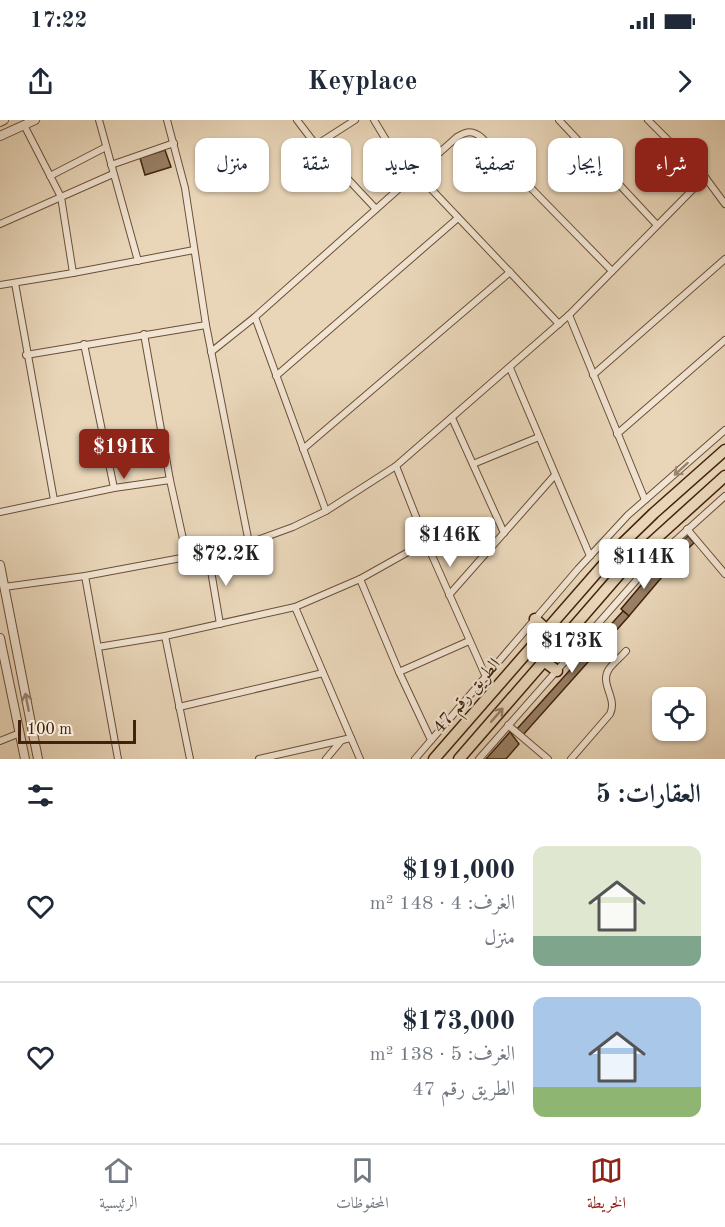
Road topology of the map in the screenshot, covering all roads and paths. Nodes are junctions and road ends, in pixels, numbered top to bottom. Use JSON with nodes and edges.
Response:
{"nodes":[{"id":1,"x":4,"y":120,"type":"edge"},
{"id":2,"x":35,"y":120,"type":"edge"},
{"id":3,"x":99,"y":120,"type":"edge"},
{"id":4,"x":167,"y":120,"type":"edge"},
{"id":5,"x":297,"y":120,"type":"edge"},
{"id":6,"x":355,"y":120,"type":"edge"},
{"id":7,"x":374,"y":120,"type":"edge"},
{"id":8,"x":559,"y":120,"type":"edge"},
{"id":9,"x":648,"y":120,"type":"edge"},
{"id":10,"x":0,"y":122,"type":"edge"},
{"id":11,"x":24,"y":125,"type":"junction"},
{"id":12,"x":0,"y":136,"type":"edge"},
{"id":13,"x":311,"y":138,"type":"edge"},
{"id":14,"x":327,"y":138,"type":"edge"},
{"id":15,"x":385,"y":138,"type":"edge"},
{"id":16,"x":666,"y":138,"type":"edge"},
{"id":17,"x":174,"y":143,"type":"junction"},
{"id":18,"x":106,"y":147,"type":"junction"},
{"id":19,"x":441,"y":151,"type":"edge"},
{"id":20,"x":111,"y":165,"type":"junction"},
{"id":21,"x":114,"y":174,"type":"junction"},
{"id":22,"x":50,"y":176,"type":"junction"},
{"id":23,"x":708,"y":181,"type":"edge"},
{"id":24,"x":351,"y":182,"type":"edge"},
{"id":25,"x":395,"y":192,"type":"edge"},
{"id":26,"x":434,"y":192,"type":"edge"},
{"id":27,"x":690,"y":192,"type":"edge"},
{"id":28,"x":61,"y":197,"type":"junction"},
{"id":29,"x":725,"y":204,"type":"edge"},
{"id":30,"x":376,"y":209,"type":"junction"},
{"id":31,"x":458,"y":218,"type":"junction"},
{"id":32,"x":0,"y":224,"type":"edge"},
{"id":33,"x":657,"y":225,"type":"junction"},
{"id":34,"x":194,"y":250,"type":"junction"},
{"id":35,"x":725,"y":259,"type":"edge"},
{"id":36,"x":138,"y":261,"type":"junction"},
{"id":37,"x":510,"y":272,"type":"junction"},
{"id":38,"x":612,"y":272,"type":"junction"},
{"id":39,"x":73,"y":273,"type":"junction"},
{"id":40,"x":15,"y":283,"type":"junction"},
{"id":41,"x":0,"y":285,"type":"edge"},
{"id":42,"x":569,"y":315,"type":"junction"},
{"id":43,"x":255,"y":317,"type":"junction"},
{"id":44,"x":559,"y":324,"type":"junction"},
{"id":45,"x":206,"y":325,"type":"junction"},
{"id":46,"x":144,"y":334,"type":"junction"},
{"id":47,"x":725,"y":340,"type":"edge"},
{"id":48,"x":84,"y":344,"type":"junction"},
{"id":49,"x":211,"y":352,"type":"junction"},
{"id":50,"x":26,"y":355,"type":"junction"},
{"id":51,"x":510,"y":368,"type":"junction"},
{"id":52,"x":593,"y":375,"type":"junction"},
{"id":53,"x":276,"y":376,"type":"junction"},
{"id":54,"x":452,"y":418,"type":"junction"},
{"id":55,"x":725,"y":430,"type":"edge"},
{"id":56,"x":617,"y":434,"type":"junction"},
{"id":57,"x":539,"y":436,"type":"junction"},
{"id":58,"x":303,"y":449,"type":"junction"},
{"id":59,"x":723,"y":454,"type":"edge"},
{"id":60,"x":472,"y":464,"type":"junction"},
{"id":61,"x":396,"y":466,"type":"junction"},
{"id":62,"x":555,"y":475,"type":"junction"},
{"id":63,"x":725,"y":476,"type":"edge"},
{"id":64,"x":170,"y":480,"type":"junction"},
{"id":65,"x":114,"y":488,"type":"junction"},
{"id":66,"x":725,"y":496,"type":"edge"},
{"id":67,"x":54,"y":500,"type":"junction"},
{"id":68,"x":645,"y":500,"type":"junction"},
{"id":69,"x":326,"y":511,"type":"junction"},
{"id":70,"x":0,"y":512,"type":"edge"},
{"id":71,"x":687,"y":529,"type":"junction"},
{"id":72,"x":504,"y":533,"type":"junction"},
{"id":73,"x":426,"y":542,"type":"junction"},
{"id":74,"x":249,"y":543,"type":"junction"},
{"id":75,"x":208,"y":553,"type":"junction"},
{"id":76,"x":590,"y":556,"type":"junction"},
{"id":77,"x":187,"y":557,"type":"junction"},
{"id":78,"x":0,"y":565,"type":"edge"},
{"id":79,"x":725,"y":574,"type":"edge"},
{"id":80,"x":86,"y":576,"type":"junction"},
{"id":81,"x":360,"y":579,"type":"junction"},
{"id":82,"x":4,"y":587,"type":"junction"},
{"id":83,"x":449,"y":595,"type":"junction"},
{"id":84,"x":295,"y":607,"type":"junction"},
{"id":85,"x":535,"y":619,"type":"junction"},
{"id":86,"x":220,"y":624,"type":"junction"},
{"id":87,"x":547,"y":630,"type":"junction"},
{"id":88,"x":165,"y":636,"type":"junction"},
{"id":89,"x":0,"y":638,"type":"edge"},
{"id":90,"x":469,"y":641,"type":"junction"},
{"id":91,"x":98,"y":647,"type":"junction"},
{"id":92,"x":626,"y":651,"type":"dead end"},
{"id":93,"x":544,"y":661,"type":"junction"},
{"id":94,"x":3,"y":668,"type":"edge"},
{"id":95,"x":557,"y":671,"type":"junction"},
{"id":96,"x":399,"y":672,"type":"junction"},
{"id":97,"x":323,"y":673,"type":"junction"},
{"id":98,"x":486,"y":677,"type":"junction"},
{"id":99,"x":179,"y":707,"type":"junction"},
{"id":100,"x":508,"y":725,"type":"junction"},
{"id":101,"x":20,"y":733,"type":"junction"},
{"id":102,"x":351,"y":738,"type":"junction"},
{"id":103,"x":431,"y":740,"type":"junction"},
{"id":104,"x":0,"y":741,"type":"edge"},
{"id":105,"x":341,"y":741,"type":"junction"},
{"id":106,"x":25,"y":759,"type":"edge"},
{"id":107,"x":38,"y":759,"type":"edge"},
{"id":108,"x":118,"y":759,"type":"edge"},
{"id":109,"x":190,"y":759,"type":"edge"},
{"id":110,"x":260,"y":759,"type":"edge"},
{"id":111,"x":326,"y":759,"type":"edge"},
{"id":112,"x":360,"y":759,"type":"edge"},
{"id":113,"x":415,"y":759,"type":"edge"},
{"id":114,"x":434,"y":759,"type":"edge"},
{"id":115,"x":459,"y":759,"type":"edge"},
{"id":116,"x":479,"y":759,"type":"edge"},
{"id":117,"x":548,"y":759,"type":"edge"},
{"id":118,"x":571,"y":759,"type":"edge"}],
"edges":[{"from":1,"to":10,"type":"street"},
{"from":2,"to":11,"type":"street"},
{"from":3,"to":18,"type":"street"},
{"from":4,"to":17,"type":"street"},
{"from":5,"to":13,"type":"street"},
{"from":6,"to":14,"type":"street"},
{"from":7,"to":15,"type":"street"},
{"from":8,"to":33,"type":"street"},
{"from":9,"to":16,"type":"street"},
{"from":11,"to":12,"type":"street"},
{"from":11,"to":22,"type":"street"},
{"from":17,"to":20,"type":"street"},
{"from":17,"to":34,"type":"street"},
{"from":18,"to":20,"type":"street"},
{"from":18,"to":22,"type":"street"},
{"from":19,"to":38,"type":"street"},
{"from":20,"to":21,"type":"street"},
{"from":21,"to":28,"type":"street"},
{"from":21,"to":36,"type":"street"},
{"from":22,"to":28,"type":"street"},
{"from":23,"to":29,"type":"street"},
{"from":24,"to":30,"type":"street"},
{"from":25,"to":30,"type":"street"},
{"from":26,"to":31,"type":"street"},
{"from":27,"to":33,"type":"street"},
{"from":28,"to":32,"type":"street"},
{"from":28,"to":39,"type":"street"},
{"from":30,"to":43,"type":"street"},
{"from":31,"to":37,"type":"street"},
{"from":31,"to":53,"type":"street"},
{"from":33,"to":38,"type":"street"},
{"from":34,"to":36,"type":"street"},
{"from":34,"to":45,"type":"street"},
{"from":35,"to":52,"type":"street"},
{"from":36,"to":39,"type":"street"},
{"from":37,"to":44,"type":"street"},
{"from":37,"to":58,"type":"street"},
{"from":38,"to":42,"type":"street"},
{"from":39,"to":40,"type":"street"},
{"from":40,"to":41,"type":"street"},
{"from":40,"to":50,"type":"street"},
{"from":42,"to":44,"type":"street"},
{"from":42,"to":52,"type":"street"},
{"from":43,"to":49,"type":"street"},
{"from":43,"to":53,"type":"street"},
{"from":44,"to":51,"type":"street"},
{"from":45,"to":46,"type":"street"},
{"from":45,"to":49,"type":"street"},
{"from":46,"to":48,"type":"street"},
{"from":46,"to":64,"type":"street"},
{"from":47,"to":56,"type":"street"},
{"from":48,"to":50,"type":"street"},
{"from":48,"to":65,"type":"street"},
{"from":49,"to":74,"type":"street"},
{"from":50,"to":67,"type":"street"},
{"from":51,"to":54,"type":"street"},
{"from":51,"to":57,"type":"street"},
{"from":52,"to":56,"type":"street"},
{"from":53,"to":58,"type":"street"},
{"from":54,"to":60,"type":"street"},
{"from":54,"to":61,"type":"street"},
{"from":55,"to":68,"type":"street","one_way":true},
{"from":56,"to":68,"type":"street"},
{"from":57,"to":60,"type":"street"},
{"from":57,"to":62,"type":"street"},
{"from":58,"to":69,"type":"street"},
{"from":59,"to":87,"type":"highway","name":"الطريق رقم 47"},
{"from":60,"to":72,"type":"street"},
{"from":61,"to":69,"type":"street"},
{"from":61,"to":73,"type":"street"},
{"from":62,"to":72,"type":"street"},
{"from":62,"to":76,"type":"street"},
{"from":63,"to":93,"type":"highway","name":"الطريق رقم 47"},
{"from":64,"to":65,"type":"street"},
{"from":64,"to":77,"type":"street"},
{"from":65,"to":67,"type":"street"},
{"from":66,"to":71,"type":"street"},
{"from":67,"to":70,"type":"street"},
{"from":68,"to":76,"type":"street"},
{"from":69,"to":74,"type":"street"},
{"from":71,"to":79,"type":"street"},
{"from":71,"to":95,"type":"street"},
{"from":72,"to":83,"type":"street"},
{"from":73,"to":81,"type":"street"},
{"from":73,"to":83,"type":"street"},
{"from":74,"to":75,"type":"street"},
{"from":75,"to":77,"type":"street"},
{"from":75,"to":86,"type":"street"},
{"from":76,"to":85,"type":"street"},
{"from":77,"to":80,"type":"street"},
{"from":78,"to":82,"type":"street"},
{"from":80,"to":82,"type":"street"},
{"from":80,"to":91,"type":"street"},
{"from":81,"to":84,"type":"street"},
{"from":81,"to":96,"type":"street"},
{"from":107,"to":82,"type":"street","one_way":true},
{"from":83,"to":90,"type":"street"},
{"from":84,"to":86,"type":"street"},
{"from":84,"to":97,"type":"street"},
{"from":85,"to":87,"type":"highway"},
{"from":85,"to":98,"type":"street"},
{"from":86,"to":88,"type":"street"},
{"from":87,"to":114,"type":"highway","name":"الطريق رقم 47"},
{"from":88,"to":91,"type":"street"},
{"from":88,"to":99,"type":"street"},
{"from":89,"to":94,"type":"street"},
{"from":90,"to":96,"type":"street"},
{"from":90,"to":98,"type":"street"},
{"from":91,"to":108,"type":"street"},
{"from":92,"to":118,"type":"street"},
{"from":93,"to":95,"type":"highway"},
{"from":115,"to":93,"type":"highway","name":"الطريق رقم 47","one_way":true},
{"from":94,"to":101,"type":"street"},
{"from":95,"to":100,"type":"street"},
{"from":96,"to":103,"type":"street"},
{"from":97,"to":99,"type":"street"},
{"from":97,"to":102,"type":"street"},
{"from":98,"to":103,"type":"street"},
{"from":99,"to":109,"type":"street"},
{"from":100,"to":116,"type":"street"},
{"from":100,"to":117,"type":"street"},
{"from":101,"to":104,"type":"street"},
{"from":101,"to":106,"type":"street"},
{"from":102,"to":105,"type":"street"},
{"from":102,"to":112,"type":"street"},
{"from":103,"to":113,"type":"street"},
{"from":105,"to":110,"type":"street"},
{"from":105,"to":111,"type":"street"}]}
